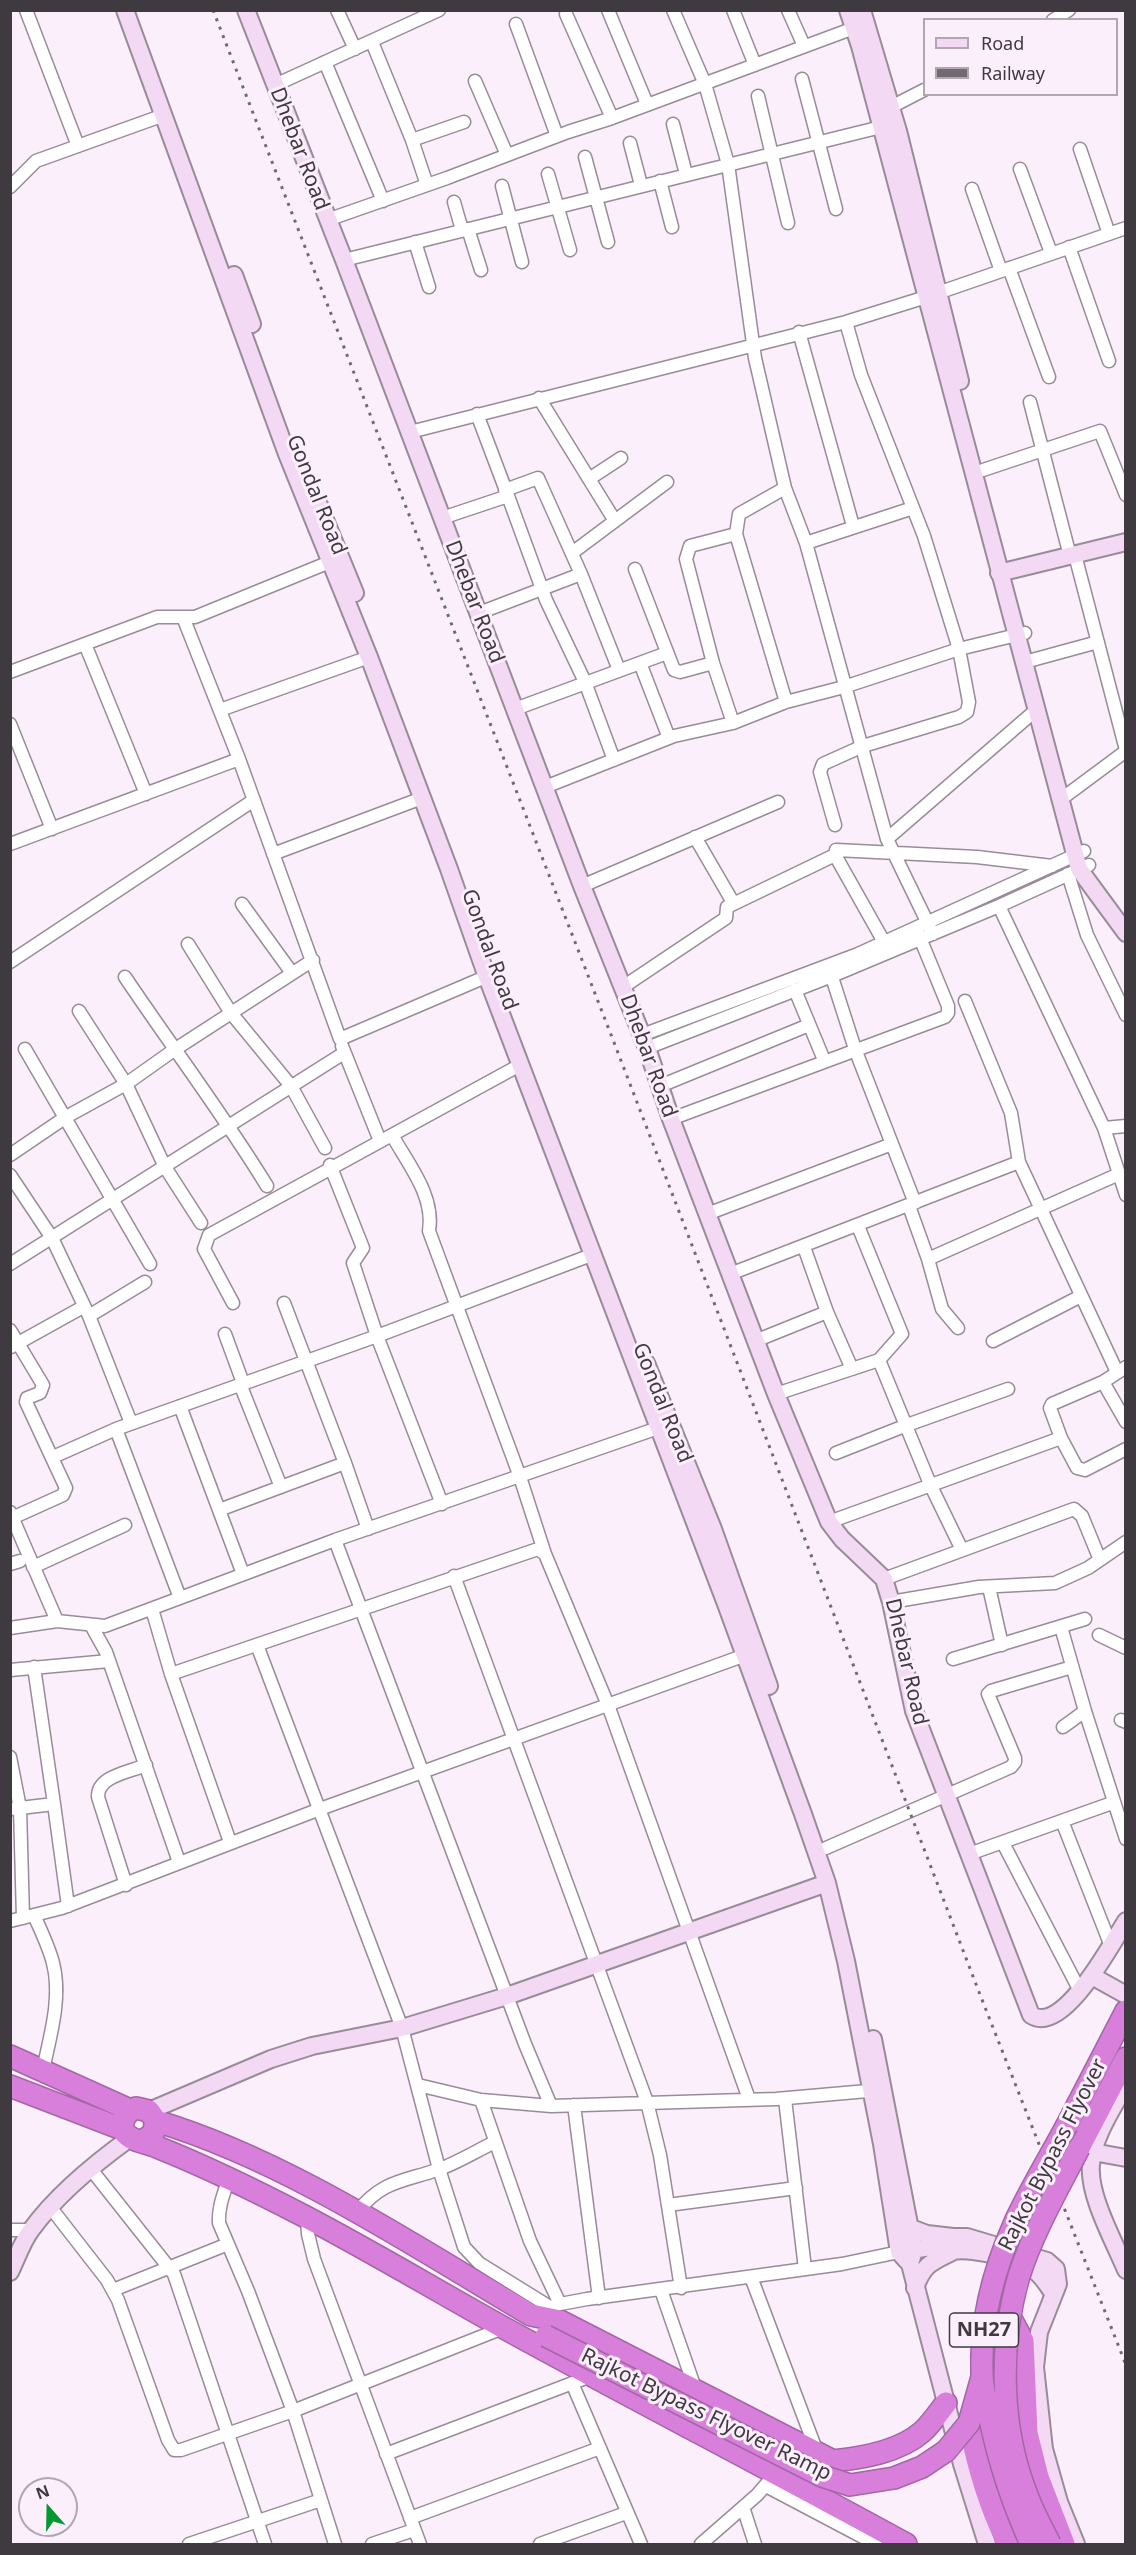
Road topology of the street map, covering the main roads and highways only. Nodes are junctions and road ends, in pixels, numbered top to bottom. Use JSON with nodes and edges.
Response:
{"nodes":[{"id":1,"x":1125,"y":2012,"type":"edge"},
{"id":2,"x":10,"y":2056,"type":"edge"},
{"id":3,"x":1125,"y":2058,"type":"edge"},
{"id":4,"x":10,"y":2085,"type":"edge"},
{"id":5,"x":138,"y":2125,"type":"junction"},
{"id":6,"x":547,"y":2309,"type":"junction"},
{"id":7,"x":1009,"y":2315,"type":"junction"},
{"id":8,"x":981,"y":2377,"type":"junction"},
{"id":9,"x":946,"y":2403,"type":"road end"},
{"id":10,"x":969,"y":2423,"type":"junction"},
{"id":11,"x":906,"y":2544,"type":"edge"},
{"id":12,"x":1008,"y":2544,"type":"edge"},
{"id":13,"x":1031,"y":2544,"type":"edge"},
{"id":14,"x":1050,"y":2544,"type":"edge"},
{"id":15,"x":1064,"y":2544,"type":"edge"}],
"edges":[{"from":1,"to":8,"type":"highway","name":"Rajkot Bypass Flyover","number":"NH27","bridge":true},
{"from":2,"to":5,"type":"highway"},
{"from":3,"to":7,"type":"highway","name":"Rajkot Bypass Flyover","number":"NH27","bridge":true},
{"from":4,"to":5,"type":"highway"},
{"from":5,"to":6,"type":"highway"},
{"from":5,"to":11,"type":"highway"},
{"from":6,"to":9,"type":"highway"},
{"from":6,"to":10,"type":"highway","name":"Rajkot Bypass Flyover Ramp","bridge":true},
{"from":7,"to":14,"type":"highway","name":"Rajkot Bypass Flyover","number":"NH27","bridge":true},
{"from":7,"to":15,"type":"highway"},
{"from":8,"to":10,"type":"highway","name":"Rajkot Bypass Flyover Ramp","bridge":true},
{"from":8,"to":13,"type":"highway","name":"Rajkot Bypass Flyover","number":"NH27","bridge":true},
{"from":10,"to":12,"type":"highway"}]}
